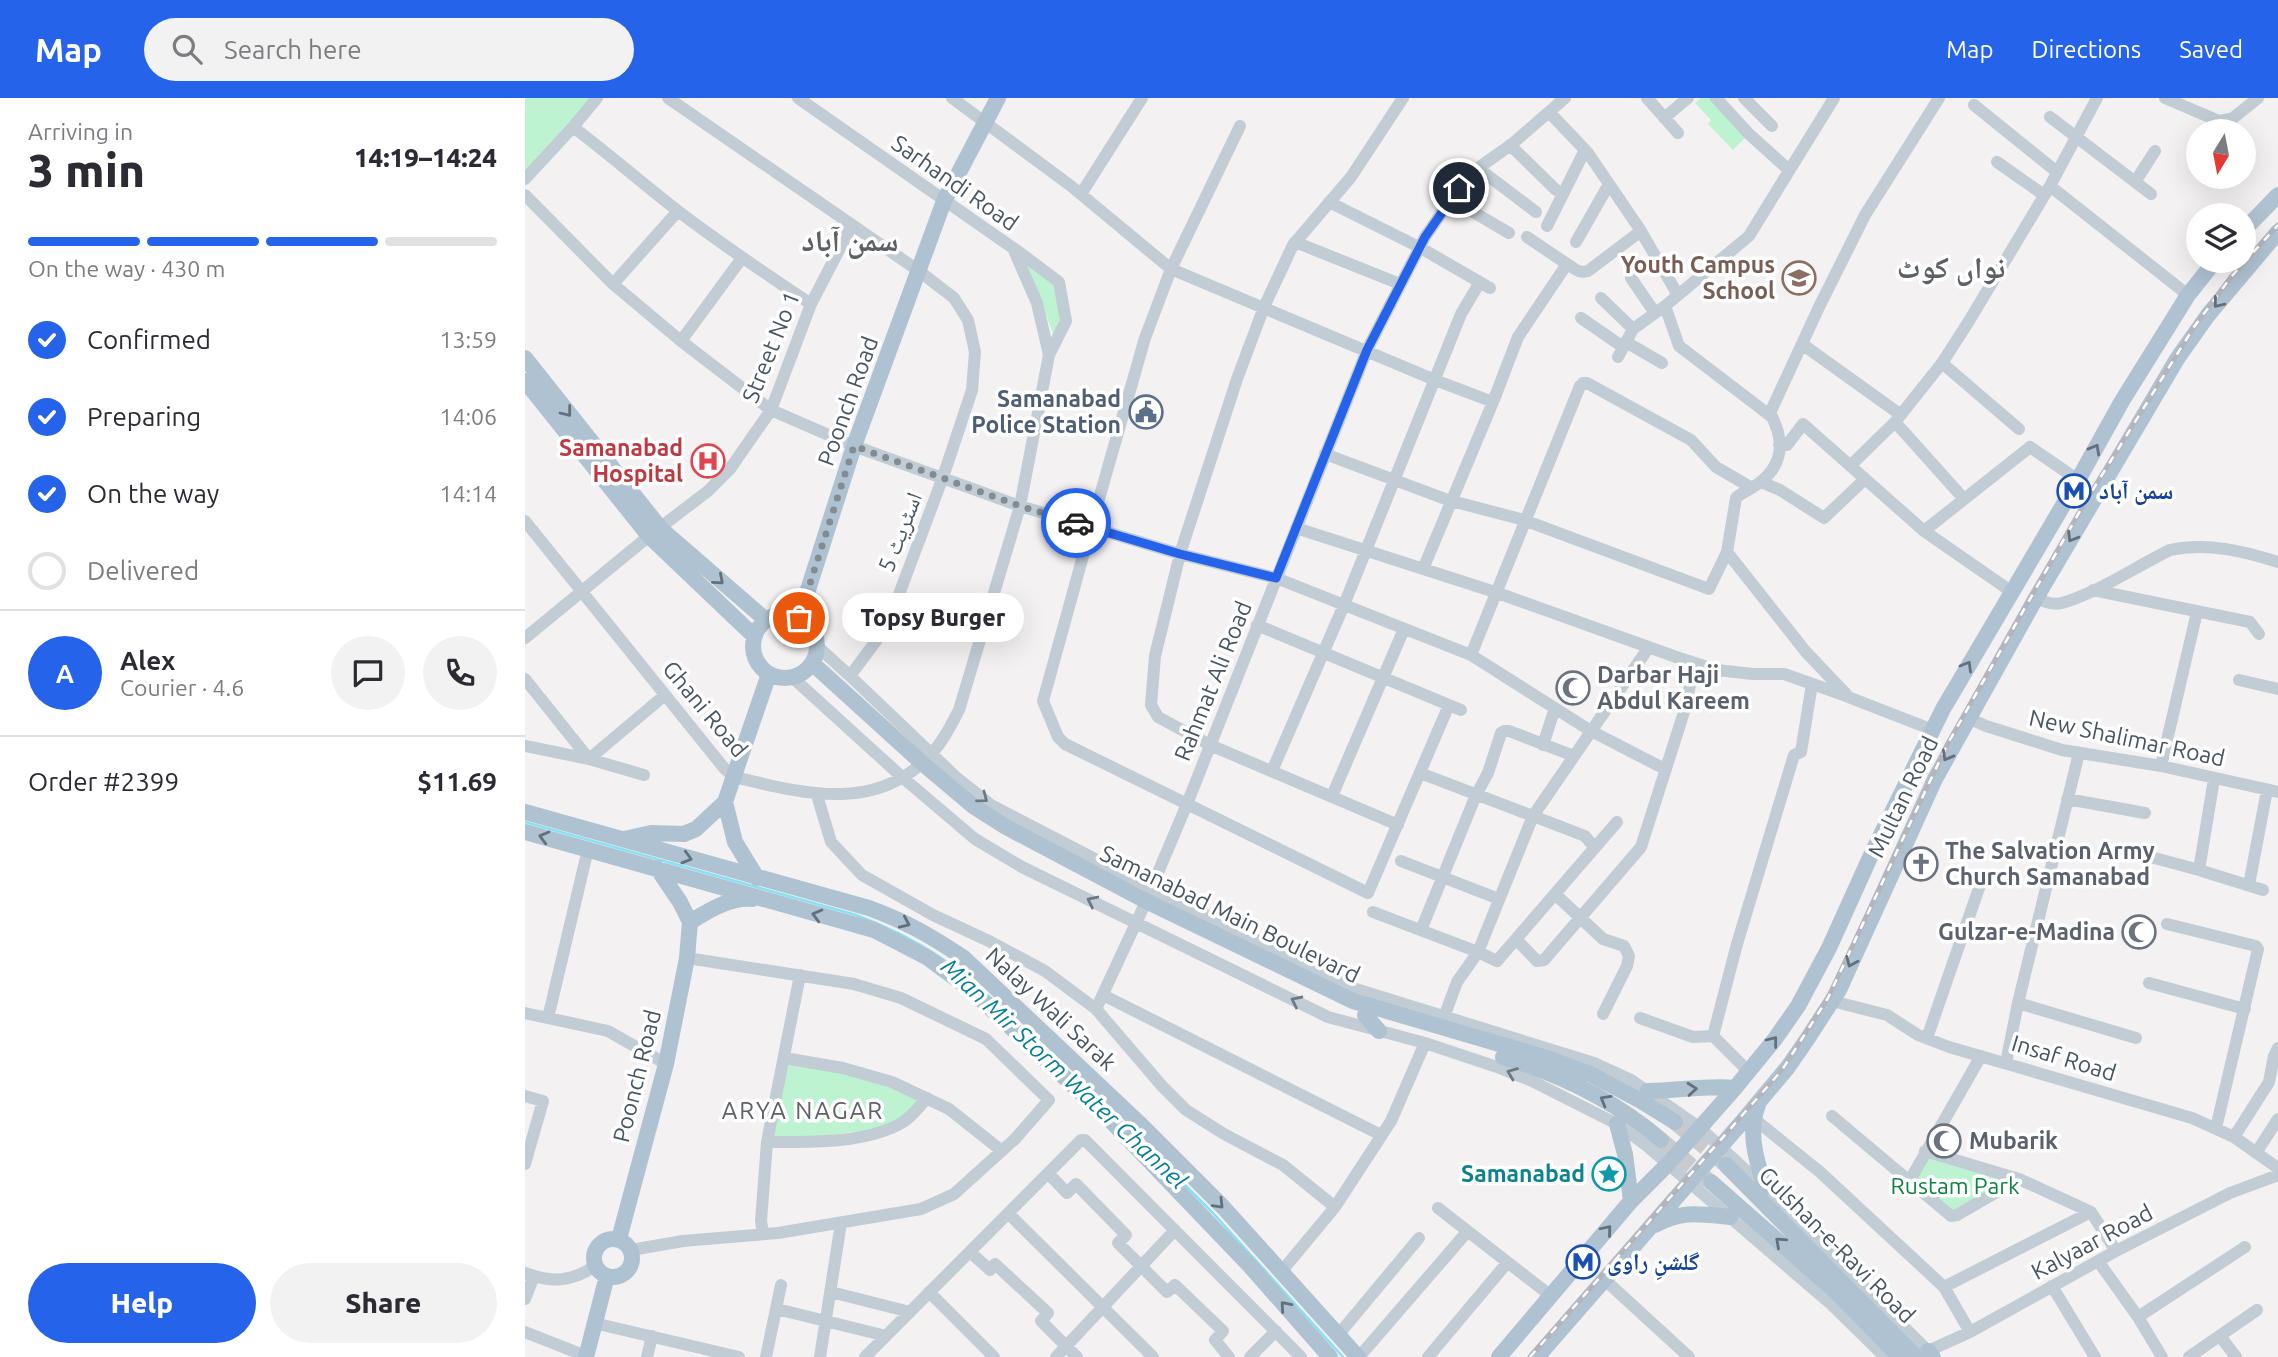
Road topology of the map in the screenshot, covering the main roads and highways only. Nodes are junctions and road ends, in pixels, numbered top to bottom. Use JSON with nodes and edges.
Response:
{"nodes":[{"id":1,"x":998,"y":98,"type":"edge"},
{"id":2,"x":2277,"y":199,"type":"edge"},
{"id":3,"x":2256,"y":219,"type":"edge"},
{"id":4,"x":2278,"y":232,"type":"edge"},
{"id":5,"x":2205,"y":273,"type":"edge"},
{"id":6,"x":525,"y":358,"type":"edge"},
{"id":7,"x":525,"y":381,"type":"edge"},
{"id":8,"x":655,"y":533,"type":"junction"},
{"id":9,"x":799,"y":618,"type":"junction"},
{"id":10,"x":766,"y":620,"type":"junction"},
{"id":11,"x":754,"y":636,"type":"junction"},
{"id":12,"x":803,"y":670,"type":"junction"},
{"id":13,"x":769,"y":674,"type":"junction"},
{"id":14,"x":725,"y":802,"type":"junction"},
{"id":15,"x":525,"y":812,"type":"edge"},
{"id":16,"x":525,"y":832,"type":"edge"},
{"id":17,"x":622,"y":840,"type":"junction"},
{"id":18,"x":657,"y":868,"type":"junction"},
{"id":19,"x":757,"y":878,"type":"junction"},
{"id":20,"x":765,"y":900,"type":"junction"},
{"id":21,"x":690,"y":922,"type":"junction"},
{"id":22,"x":1393,"y":1001,"type":"road end"},
{"id":23,"x":1370,"y":1011,"type":"junction"},
{"id":24,"x":1379,"y":1031,"type":"road end"},
{"id":25,"x":1735,"y":1088,"type":"junction"},
{"id":26,"x":1648,"y":1091,"type":"road end"},
{"id":27,"x":1756,"y":1110,"type":"junction"},
{"id":28,"x":1138,"y":1122,"type":"junction"},
{"id":29,"x":1675,"y":1122,"type":"tunnel mouth"},
{"id":30,"x":1617,"y":1124,"type":"road end"},
{"id":31,"x":1124,"y":1135,"type":"junction"},
{"id":32,"x":1661,"y":1140,"type":"tunnel mouth"},
{"id":33,"x":1726,"y":1165,"type":"tunnel mouth"},
{"id":34,"x":1711,"y":1182,"type":"tunnel mouth"},
{"id":35,"x":1765,"y":1188,"type":"road end"},
{"id":36,"x":1631,"y":1201,"type":"junction"},
{"id":37,"x":1730,"y":1217,"type":"road end"},
{"id":38,"x":1650,"y":1228,"type":"junction"},
{"id":39,"x":625,"y":1244,"type":"junction"},
{"id":40,"x":601,"y":1271,"type":"junction"},
{"id":41,"x":1925,"y":1355,"type":"edge"},
{"id":42,"x":586,"y":1357,"type":"edge"},
{"id":43,"x":1330,"y":1357,"type":"edge"},
{"id":44,"x":1359,"y":1357,"type":"edge"},
{"id":45,"x":1499,"y":1357,"type":"edge"},
{"id":46,"x":1537,"y":1357,"type":"edge"},
{"id":47,"x":1901,"y":1357,"type":"edge"}],
"edges":[{"from":1,"to":9,"type":"main road","name":"Poonch Road"},
{"from":2,"to":3,"type":"main road"},
{"from":4,"to":27,"type":"main road","name":"Multan Road","one_way":true},
{"from":25,"to":5,"type":"main road","name":"Multan Road","one_way":true},
{"from":6,"to":8,"type":"main road","one_way":true},
{"from":7,"to":8,"type":"main road"},
{"from":8,"to":10,"type":"main road","one_way":true},
{"from":8,"to":11,"type":"main road"},
{"from":9,"to":10,"type":"main road"},
{"from":9,"to":12,"type":"main road"},
{"from":10,"to":11,"type":"main road"},
{"from":11,"to":13,"type":"main road"},
{"from":12,"to":13,"type":"main road"},
{"from":12,"to":23,"type":"main road","name":"Samanabad Main Boulevard"},
{"from":13,"to":14,"type":"main road"},
{"from":14,"to":17,"type":"main road"},
{"from":14,"to":19,"type":"main road"},
{"from":15,"to":17,"type":"main road","name":"Nalay Wali Sarak"},
{"from":18,"to":16,"type":"main road","name":"Nalay Wali Sarak","one_way":true},
{"from":17,"to":19,"type":"main road","name":"Nalay Wali Sarak","one_way":true},
{"from":18,"to":20,"type":"main road","name":"Nalay Wali Sarak"},
{"from":18,"to":21,"type":"main road"},
{"from":19,"to":28,"type":"main road","name":"Nalay Wali Sarak","one_way":true},
{"from":20,"to":21,"type":"main road"},
{"from":31,"to":20,"type":"main road","name":"Nalay Wali Sarak","one_way":true},
{"from":21,"to":39,"type":"main road","name":"Poonch Road"},
{"from":22,"to":23,"type":"main road"},
{"from":23,"to":24,"type":"main road"},
{"from":23,"to":29,"type":"main road","name":"Samanabad Main Boulevard"},
{"from":32,"to":23,"type":"main road","name":"Samanabad Main Boulevard","one_way":true},
{"from":26,"to":25,"type":"main road","one_way":true},
{"from":25,"to":36,"type":"main road","name":"Multan Road"},
{"from":27,"to":35,"type":"main road"},
{"from":27,"to":38,"type":"main road","name":"Multan Road"},
{"from":28,"to":31,"type":"main road"},
{"from":28,"to":44,"type":"main road","name":"Nalay Wali Sarak","one_way":true},
{"from":30,"to":36,"type":"main road"},
{"from":43,"to":31,"type":"main road","name":"Nalay Wali Sarak","one_way":true},
{"from":33,"to":41,"type":"main road","name":"Gulshan-e-Ravi Road"},
{"from":47,"to":34,"type":"main road","name":"Gulshan-e-Ravi Road","one_way":true},
{"from":45,"to":36,"type":"main road","name":"Multan Road","one_way":true},
{"from":37,"to":38,"type":"main road"},
{"from":38,"to":46,"type":"main road","name":"Multan Road"},
{"from":39,"to":40,"type":"main road"},
{"from":39,"to":40,"type":"main road"},
{"from":40,"to":42,"type":"main road"}]}
